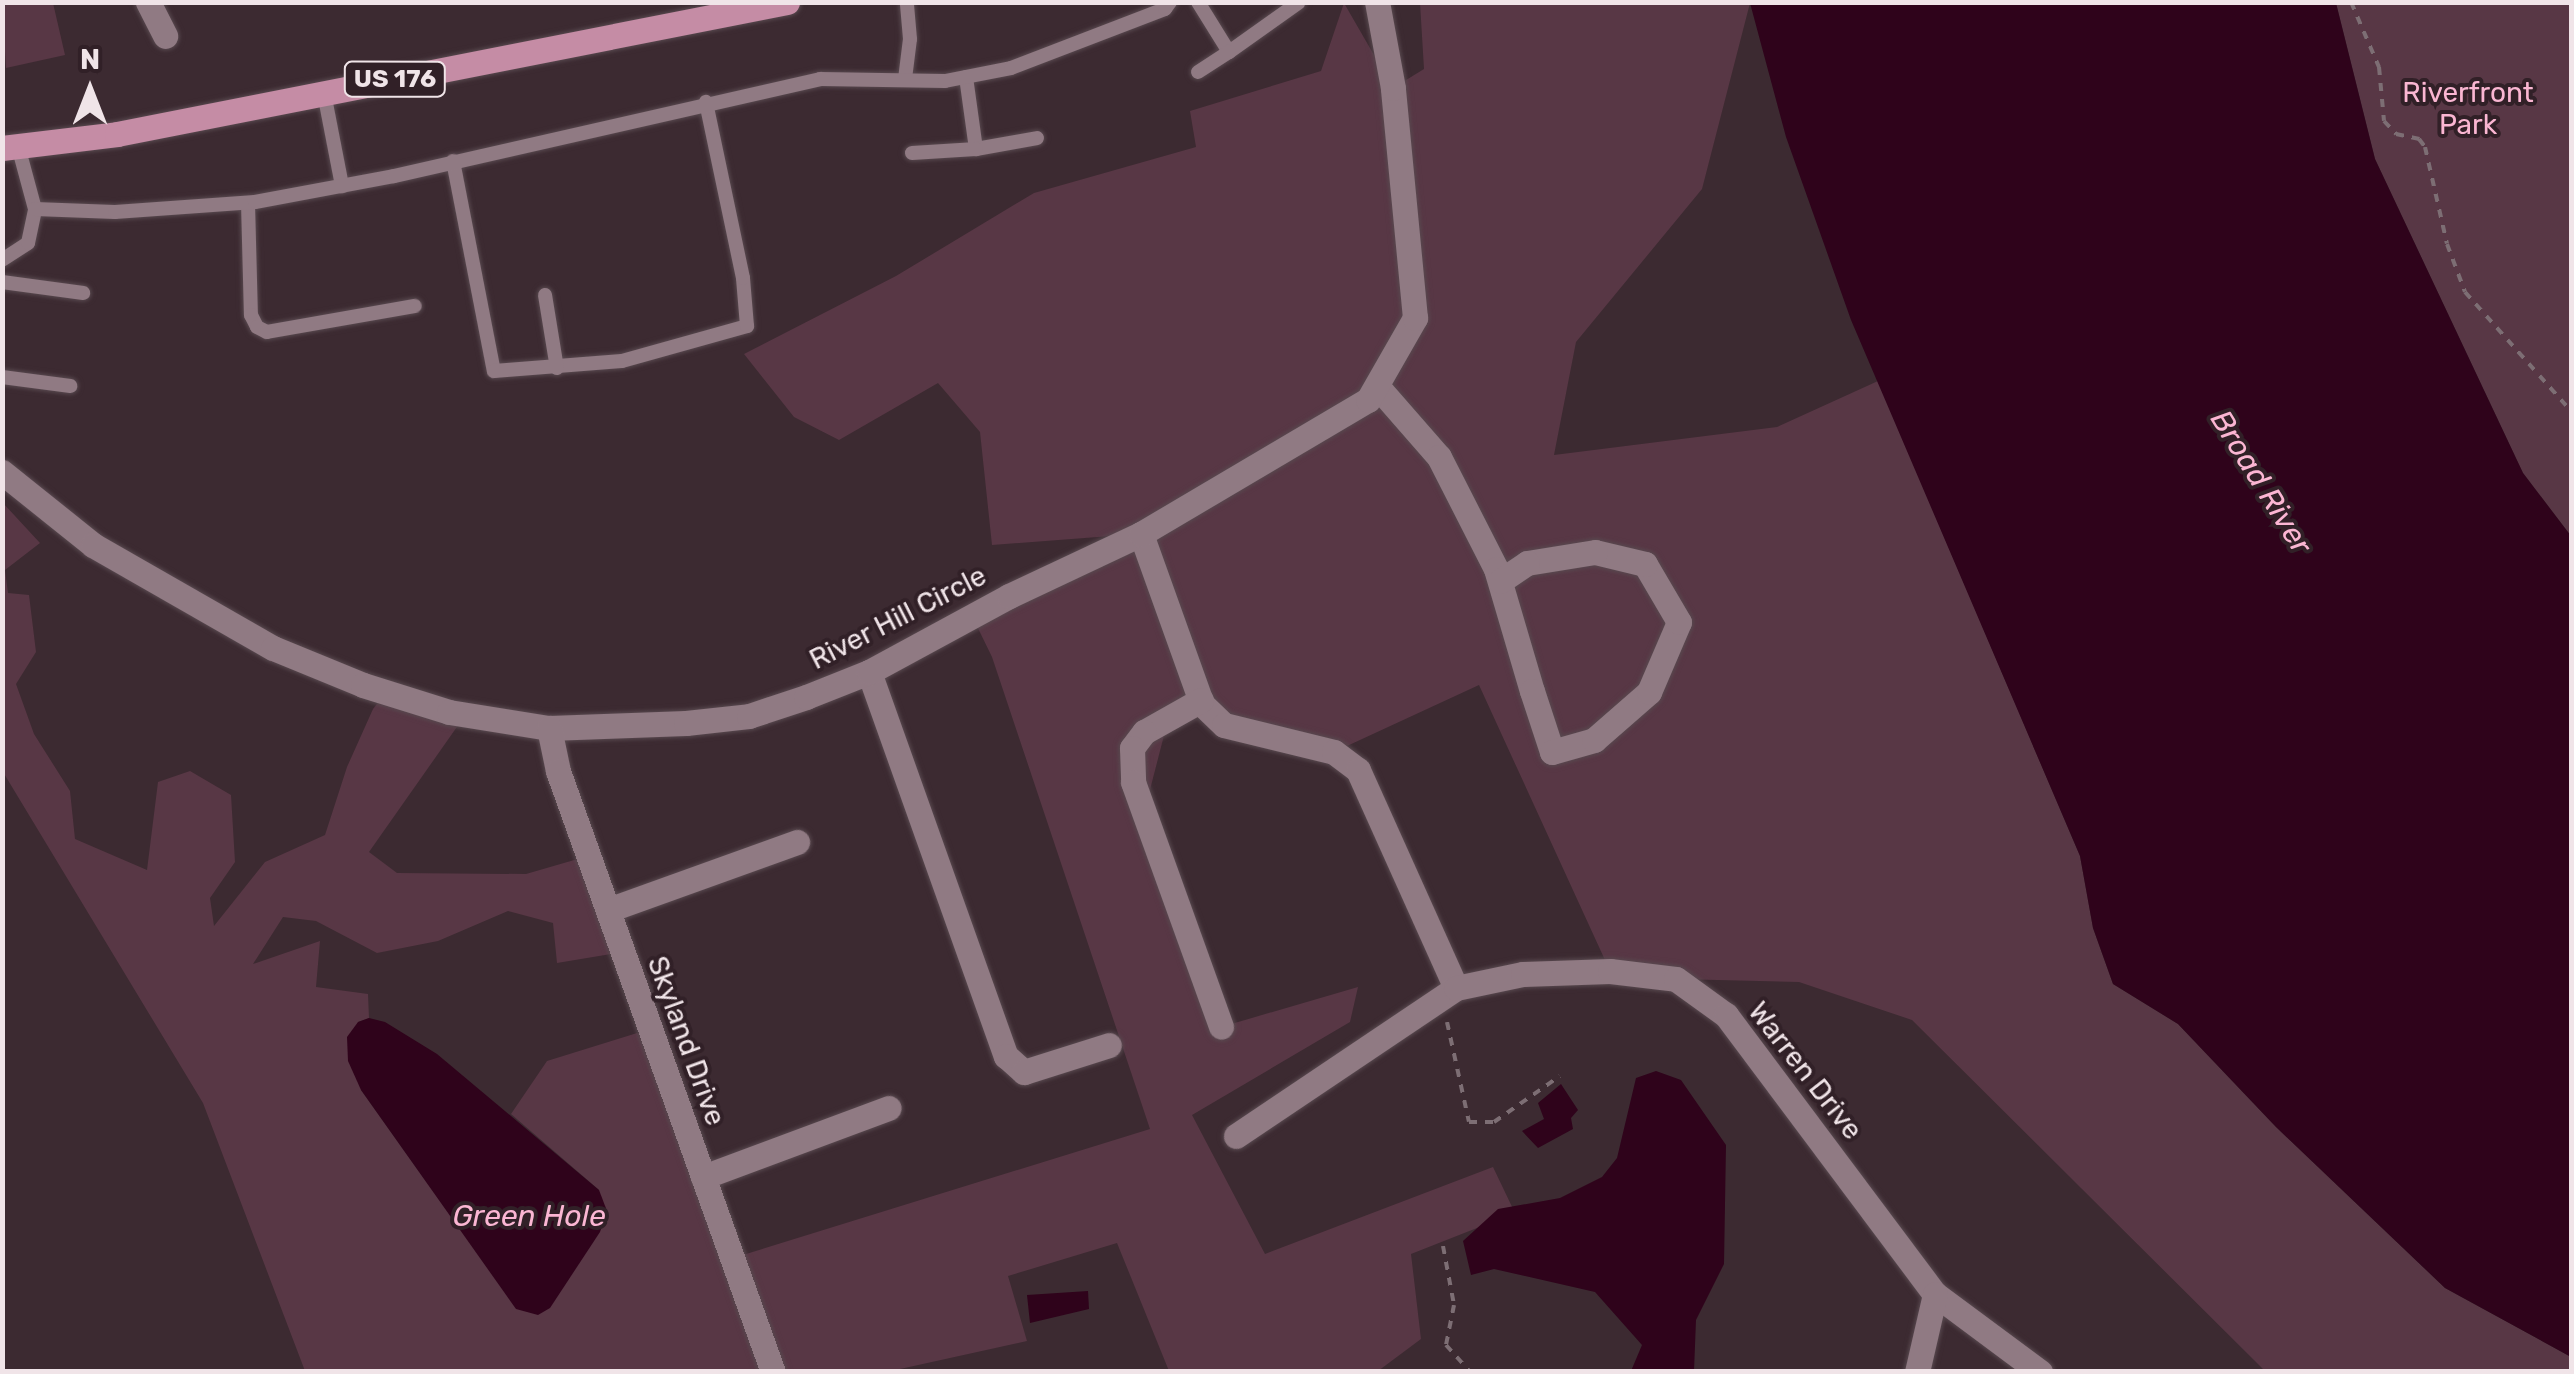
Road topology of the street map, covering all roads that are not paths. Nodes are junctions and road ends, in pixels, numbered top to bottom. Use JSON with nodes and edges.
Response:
{"nodes":[{"id":1,"x":148,"y":2,"type":"edge"},
{"id":2,"x":787,"y":2,"type":"edge"},
{"id":3,"x":907,"y":2,"type":"edge"},
{"id":4,"x":1170,"y":2,"type":"edge"},
{"id":5,"x":1198,"y":2,"type":"edge"},
{"id":6,"x":1377,"y":2,"type":"edge"},
{"id":7,"x":1298,"y":3,"type":"edge"},
{"id":8,"x":165,"y":36,"type":"dead end"},
{"id":9,"x":1230,"y":52,"type":"junction"},
{"id":10,"x":1198,"y":72,"type":"dead end"},
{"id":11,"x":966,"y":77,"type":"junction"},
{"id":12,"x":905,"y":79,"type":"junction"},
{"id":13,"x":324,"y":93,"type":"junction"},
{"id":14,"x":706,"y":102,"type":"junction"},
{"id":15,"x":1037,"y":138,"type":"dead end"},
{"id":16,"x":10,"y":147,"type":"edge"},
{"id":17,"x":976,"y":149,"type":"junction"},
{"id":18,"x":912,"y":153,"type":"dead end"},
{"id":19,"x":452,"y":162,"type":"junction"},
{"id":20,"x":342,"y":186,"type":"junction"},
{"id":21,"x":248,"y":203,"type":"junction"},
{"id":22,"x":35,"y":209,"type":"junction"},
{"id":23,"x":3,"y":261,"type":"edge"},
{"id":24,"x":2,"y":282,"type":"edge"},
{"id":25,"x":83,"y":293,"type":"dead end"},
{"id":26,"x":545,"y":295,"type":"dead end"},
{"id":27,"x":414,"y":306,"type":"dead end"},
{"id":28,"x":558,"y":368,"type":"junction"},
{"id":29,"x":2,"y":377,"type":"edge"},
{"id":30,"x":70,"y":386,"type":"dead end"},
{"id":31,"x":1376,"y":386,"type":"junction"},
{"id":32,"x":2,"y":472,"type":"edge"},
{"id":33,"x":1141,"y":534,"type":"junction"},
{"id":34,"x":1500,"y":581,"type":"junction"},
{"id":35,"x":868,"y":672,"type":"junction"},
{"id":36,"x":1201,"y":700,"type":"junction"},
{"id":37,"x":549,"y":728,"type":"junction"},
{"id":38,"x":797,"y":842,"type":"dead end"},
{"id":39,"x":608,"y":910,"type":"junction"},
{"id":40,"x":1450,"y":993,"type":"junction"},
{"id":41,"x":1221,"y":1027,"type":"dead end"},
{"id":42,"x":1110,"y":1044,"type":"dead end"},
{"id":43,"x":889,"y":1108,"type":"dead end"},
{"id":44,"x":1236,"y":1136,"type":"dead end"},
{"id":45,"x":703,"y":1177,"type":"junction"},
{"id":46,"x":1935,"y":1294,"type":"junction"},
{"id":47,"x":773,"y":1372,"type":"edge"},
{"id":48,"x":1917,"y":1372,"type":"edge"},
{"id":49,"x":2040,"y":1372,"type":"edge"}],
"edges":[{"from":1,"to":8,"type":"street"},
{"from":2,"to":13,"type":"main road","number":"US 176"},
{"from":3,"to":12,"type":"lane"},
{"from":4,"to":11,"type":"lane"},
{"from":5,"to":9,"type":"lane"},
{"from":6,"to":31,"type":"street","name":"River Hill Circle"},
{"from":7,"to":9,"type":"lane"},
{"from":9,"to":10,"type":"lane"},
{"from":11,"to":12,"type":"lane"},
{"from":11,"to":17,"type":"lane"},
{"from":12,"to":14,"type":"lane"},
{"from":13,"to":16,"type":"main road","number":"US 176"},
{"from":13,"to":20,"type":"lane"},
{"from":14,"to":19,"type":"lane"},
{"from":14,"to":28,"type":"lane"},
{"from":15,"to":17,"type":"lane"},
{"from":16,"to":22,"type":"lane"},
{"from":17,"to":18,"type":"lane"},
{"from":19,"to":20,"type":"lane"},
{"from":19,"to":28,"type":"lane"},
{"from":20,"to":21,"type":"lane"},
{"from":21,"to":22,"type":"lane"},
{"from":21,"to":27,"type":"lane"},
{"from":22,"to":23,"type":"lane"},
{"from":24,"to":25,"type":"lane"},
{"from":26,"to":28,"type":"lane"},
{"from":29,"to":30,"type":"lane"},
{"from":31,"to":33,"type":"street","name":"River Hill Circle"},
{"from":31,"to":34,"type":"street"},
{"from":32,"to":37,"type":"street","name":"River Hill Circle"},
{"from":33,"to":35,"type":"street","name":"River Hill Circle"},
{"from":33,"to":36,"type":"street"},
{"from":34,"to":34,"type":"street"},
{"from":35,"to":37,"type":"street","name":"River Hill Circle"},
{"from":35,"to":42,"type":"street"},
{"from":36,"to":40,"type":"street"},
{"from":36,"to":41,"type":"street"},
{"from":37,"to":39,"type":"street","name":"Skyland Drive"},
{"from":38,"to":39,"type":"street"},
{"from":39,"to":45,"type":"street","name":"Skyland Drive"},
{"from":40,"to":44,"type":"street","name":"Warren Drive"},
{"from":40,"to":46,"type":"street","name":"Warren Drive"},
{"from":43,"to":45,"type":"street"},
{"from":45,"to":47,"type":"street","name":"Skyland Drive"},
{"from":46,"to":48,"type":"street"},
{"from":46,"to":49,"type":"street","name":"Warren Drive"}]}
